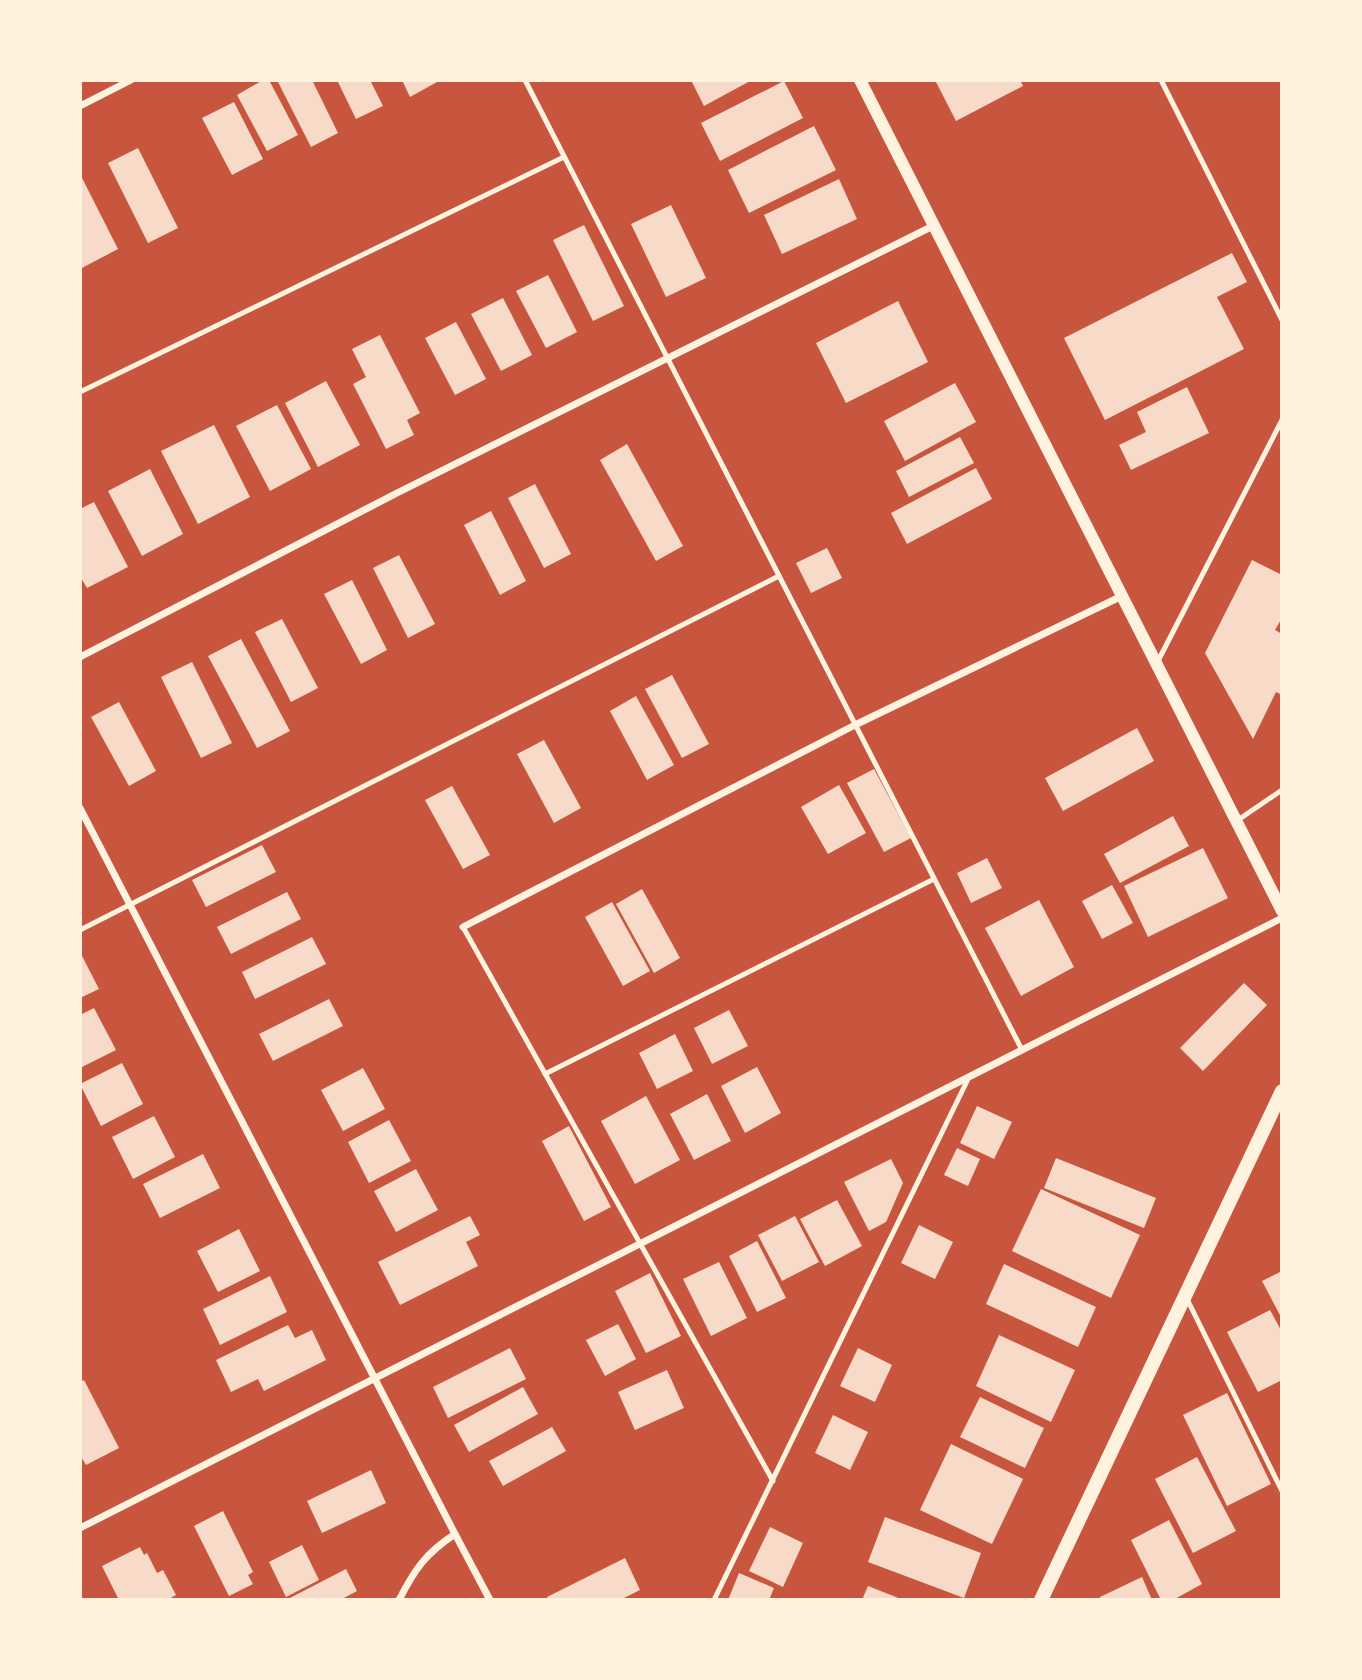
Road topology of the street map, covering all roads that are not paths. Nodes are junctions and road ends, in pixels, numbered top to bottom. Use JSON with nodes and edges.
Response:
{"nodes":[{"id":1,"x":131,"y":80,"type":"edge"},
{"id":2,"x":525,"y":80,"type":"edge"},
{"id":3,"x":860,"y":80,"type":"edge"},
{"id":4,"x":1161,"y":80,"type":"edge"},
{"id":5,"x":80,"y":106,"type":"edge"},
{"id":6,"x":564,"y":158,"type":"junction"},
{"id":7,"x":933,"y":226,"type":"junction"},
{"id":8,"x":1282,"y":320,"type":"edge"},
{"id":9,"x":667,"y":358,"type":"junction"},
{"id":10,"x":80,"y":393,"type":"edge"},
{"id":11,"x":1282,"y":420,"type":"edge"},
{"id":12,"x":779,"y":576,"type":"junction"},
{"id":13,"x":1122,"y":596,"type":"junction"},
{"id":14,"x":80,"y":657,"type":"edge"},
{"id":15,"x":1156,"y":663,"type":"junction"},
{"id":16,"x":855,"y":725,"type":"junction"},
{"id":17,"x":1282,"y":790,"type":"edge"},
{"id":18,"x":80,"y":808,"type":"edge"},
{"id":19,"x":1236,"y":821,"type":"junction"},
{"id":20,"x":934,"y":879,"type":"junction"},
{"id":21,"x":131,"y":905,"type":"junction"},
{"id":22,"x":1282,"y":911,"type":"edge"},
{"id":23,"x":1282,"y":918,"type":"edge"},
{"id":24,"x":463,"y":927,"type":"joint"},
{"id":25,"x":80,"y":930,"type":"edge"},
{"id":26,"x":1021,"y":1050,"type":"junction"},
{"id":27,"x":545,"y":1074,"type":"junction"},
{"id":28,"x":970,"y":1076,"type":"junction"},
{"id":29,"x":1282,"y":1091,"type":"edge"},
{"id":30,"x":639,"y":1244,"type":"junction"},
{"id":31,"x":1186,"y":1296,"type":"junction"},
{"id":32,"x":375,"y":1378,"type":"junction"},
{"id":33,"x":773,"y":1481,"type":"junction"},
{"id":34,"x":1282,"y":1491,"type":"edge"},
{"id":35,"x":80,"y":1528,"type":"edge"},
{"id":36,"x":454,"y":1534,"type":"junction"},
{"id":37,"x":1042,"y":1599,"type":"edge"},
{"id":38,"x":399,"y":1600,"type":"edge"},
{"id":39,"x":490,"y":1600,"type":"edge"},
{"id":40,"x":714,"y":1600,"type":"edge"}],
"edges":[{"from":1,"to":5,"type":"street"},
{"from":2,"to":6,"type":"lane"},
{"from":3,"to":7,"type":"street"},
{"from":4,"to":8,"type":"lane"},
{"from":6,"to":9,"type":"lane"},
{"from":6,"to":10,"type":"lane"},
{"from":7,"to":9,"type":"street"},
{"from":7,"to":13,"type":"street"},
{"from":9,"to":12,"type":"lane"},
{"from":9,"to":14,"type":"street"},
{"from":11,"to":15,"type":"lane"},
{"from":12,"to":16,"type":"lane"},
{"from":12,"to":21,"type":"lane"},
{"from":13,"to":15,"type":"street"},
{"from":13,"to":16,"type":"street"},
{"from":15,"to":19,"type":"street"},
{"from":16,"to":20,"type":"lane"},
{"from":16,"to":24,"type":"street"},
{"from":17,"to":19,"type":"lane"},
{"from":18,"to":21,"type":"street"},
{"from":19,"to":22,"type":"street"},
{"from":20,"to":26,"type":"lane"},
{"from":20,"to":27,"type":"lane"},
{"from":21,"to":25,"type":"lane"},
{"from":21,"to":32,"type":"street"},
{"from":23,"to":26,"type":"street"},
{"from":24,"to":27,"type":"lane"},
{"from":26,"to":28,"type":"street"},
{"from":27,"to":30,"type":"lane"},
{"from":28,"to":30,"type":"street"},
{"from":28,"to":33,"type":"lane"},
{"from":29,"to":31,"type":"main road"},
{"from":30,"to":32,"type":"street"},
{"from":30,"to":33,"type":"lane"},
{"from":31,"to":34,"type":"lane"},
{"from":31,"to":37,"type":"main road"},
{"from":32,"to":35,"type":"street"},
{"from":32,"to":36,"type":"street"},
{"from":33,"to":40,"type":"lane"},
{"from":36,"to":38,"type":"street"},
{"from":36,"to":39,"type":"street"}]}
